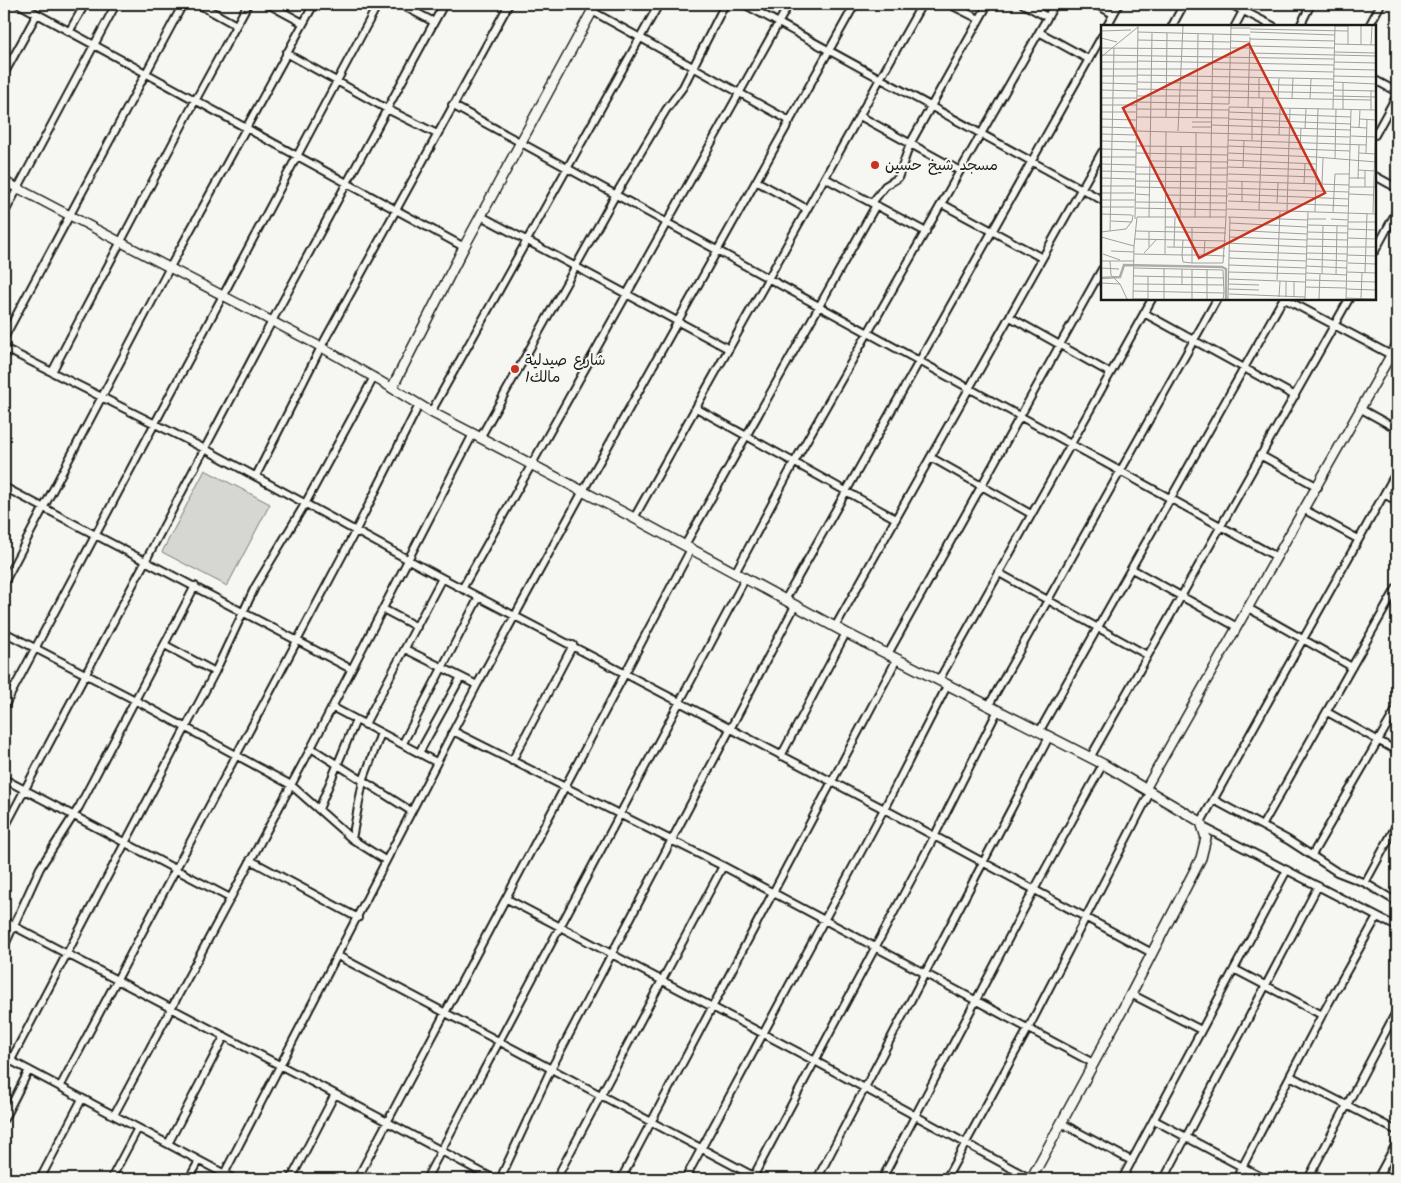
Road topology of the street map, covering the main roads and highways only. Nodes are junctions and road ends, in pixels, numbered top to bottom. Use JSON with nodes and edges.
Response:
{"nodes":[{"id":1,"x":594,"y":8,"type":"edge"},
{"id":2,"x":1031,"y":1179,"type":"edge"}],
"edges":[{"from":1,"to":2,"type":"main road"}]}
